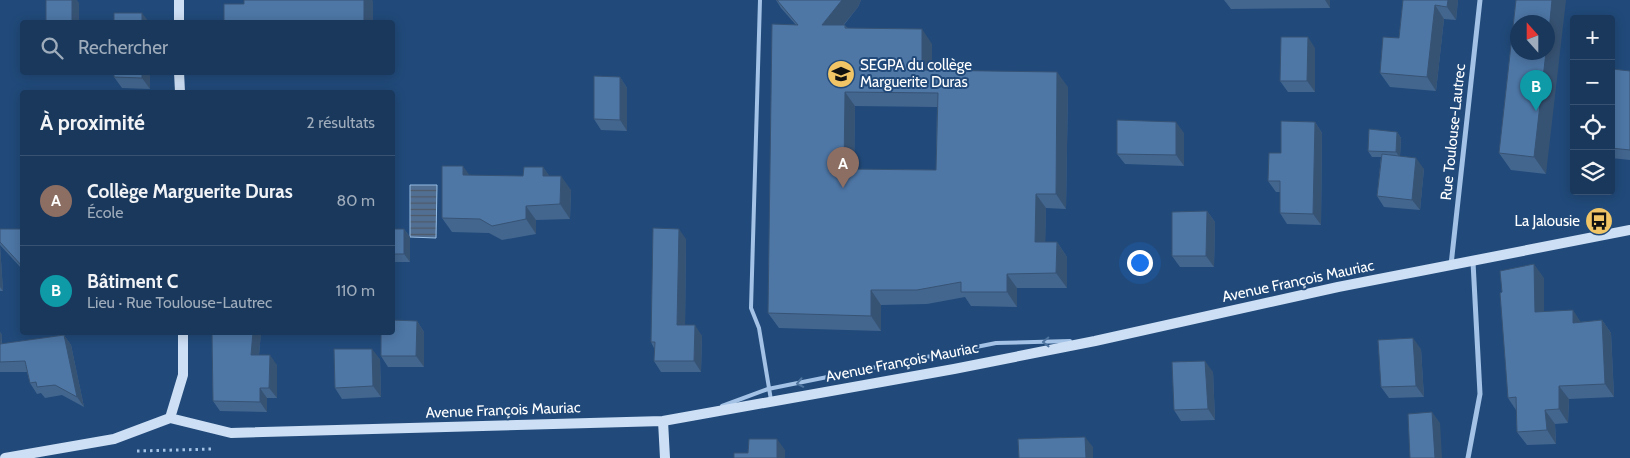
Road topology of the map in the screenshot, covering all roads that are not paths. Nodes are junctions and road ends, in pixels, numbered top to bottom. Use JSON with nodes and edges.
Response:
{"nodes":[{"id":1,"x":179,"y":0,"type":"edge"},
{"id":2,"x":760,"y":0,"type":"edge"},
{"id":3,"x":1480,"y":0,"type":"edge"},
{"id":4,"x":179,"y":20,"type":"edge"},
{"id":5,"x":180,"y":75,"type":"edge"},
{"id":6,"x":180,"y":90,"type":"edge"},
{"id":7,"x":1630,"y":230,"type":"edge"},
{"id":8,"x":1473,"y":262,"type":"junction"},
{"id":9,"x":1451,"y":266,"type":"junction"},
{"id":10,"x":182,"y":335,"type":"edge"},
{"id":11,"x":1095,"y":341,"type":"junction"},
{"id":12,"x":768,"y":388,"type":"junction"},
{"id":13,"x":771,"y":402,"type":"junction"},
{"id":14,"x":700,"y":414,"type":"junction"},
{"id":15,"x":170,"y":418,"type":"junction"},
{"id":16,"x":663,"y":421,"type":"junction"},
{"id":17,"x":4,"y":458,"type":"edge"},
{"id":18,"x":665,"y":458,"type":"edge"},
{"id":19,"x":1468,"y":458,"type":"edge"}],
"edges":[{"from":1,"to":4,"type":"street"},
{"from":2,"to":12,"type":"lane"},
{"from":3,"to":9,"type":"street","name":"Rue Toulouse-Lautrec"},
{"from":5,"to":6,"type":"street"},
{"from":7,"to":8,"type":"street","name":"Avenue François Mauriac"},
{"from":8,"to":9,"type":"street","name":"Avenue François Mauriac"},
{"from":8,"to":19,"type":"street"},
{"from":9,"to":11,"type":"street","name":"Avenue François Mauriac"},
{"from":10,"to":15,"type":"street"},
{"from":11,"to":12,"type":"lane","one_way":true},
{"from":11,"to":13,"type":"street","name":"Avenue François Mauriac"},
{"from":12,"to":13,"type":"lane"},
{"from":12,"to":14,"type":"lane"},
{"from":13,"to":14,"type":"street","name":"Avenue François Mauriac"},
{"from":14,"to":16,"type":"street","name":"Avenue François Mauriac"},
{"from":15,"to":16,"type":"street","name":"Avenue François Mauriac"},
{"from":15,"to":17,"type":"street"},
{"from":16,"to":18,"type":"street"}]}
